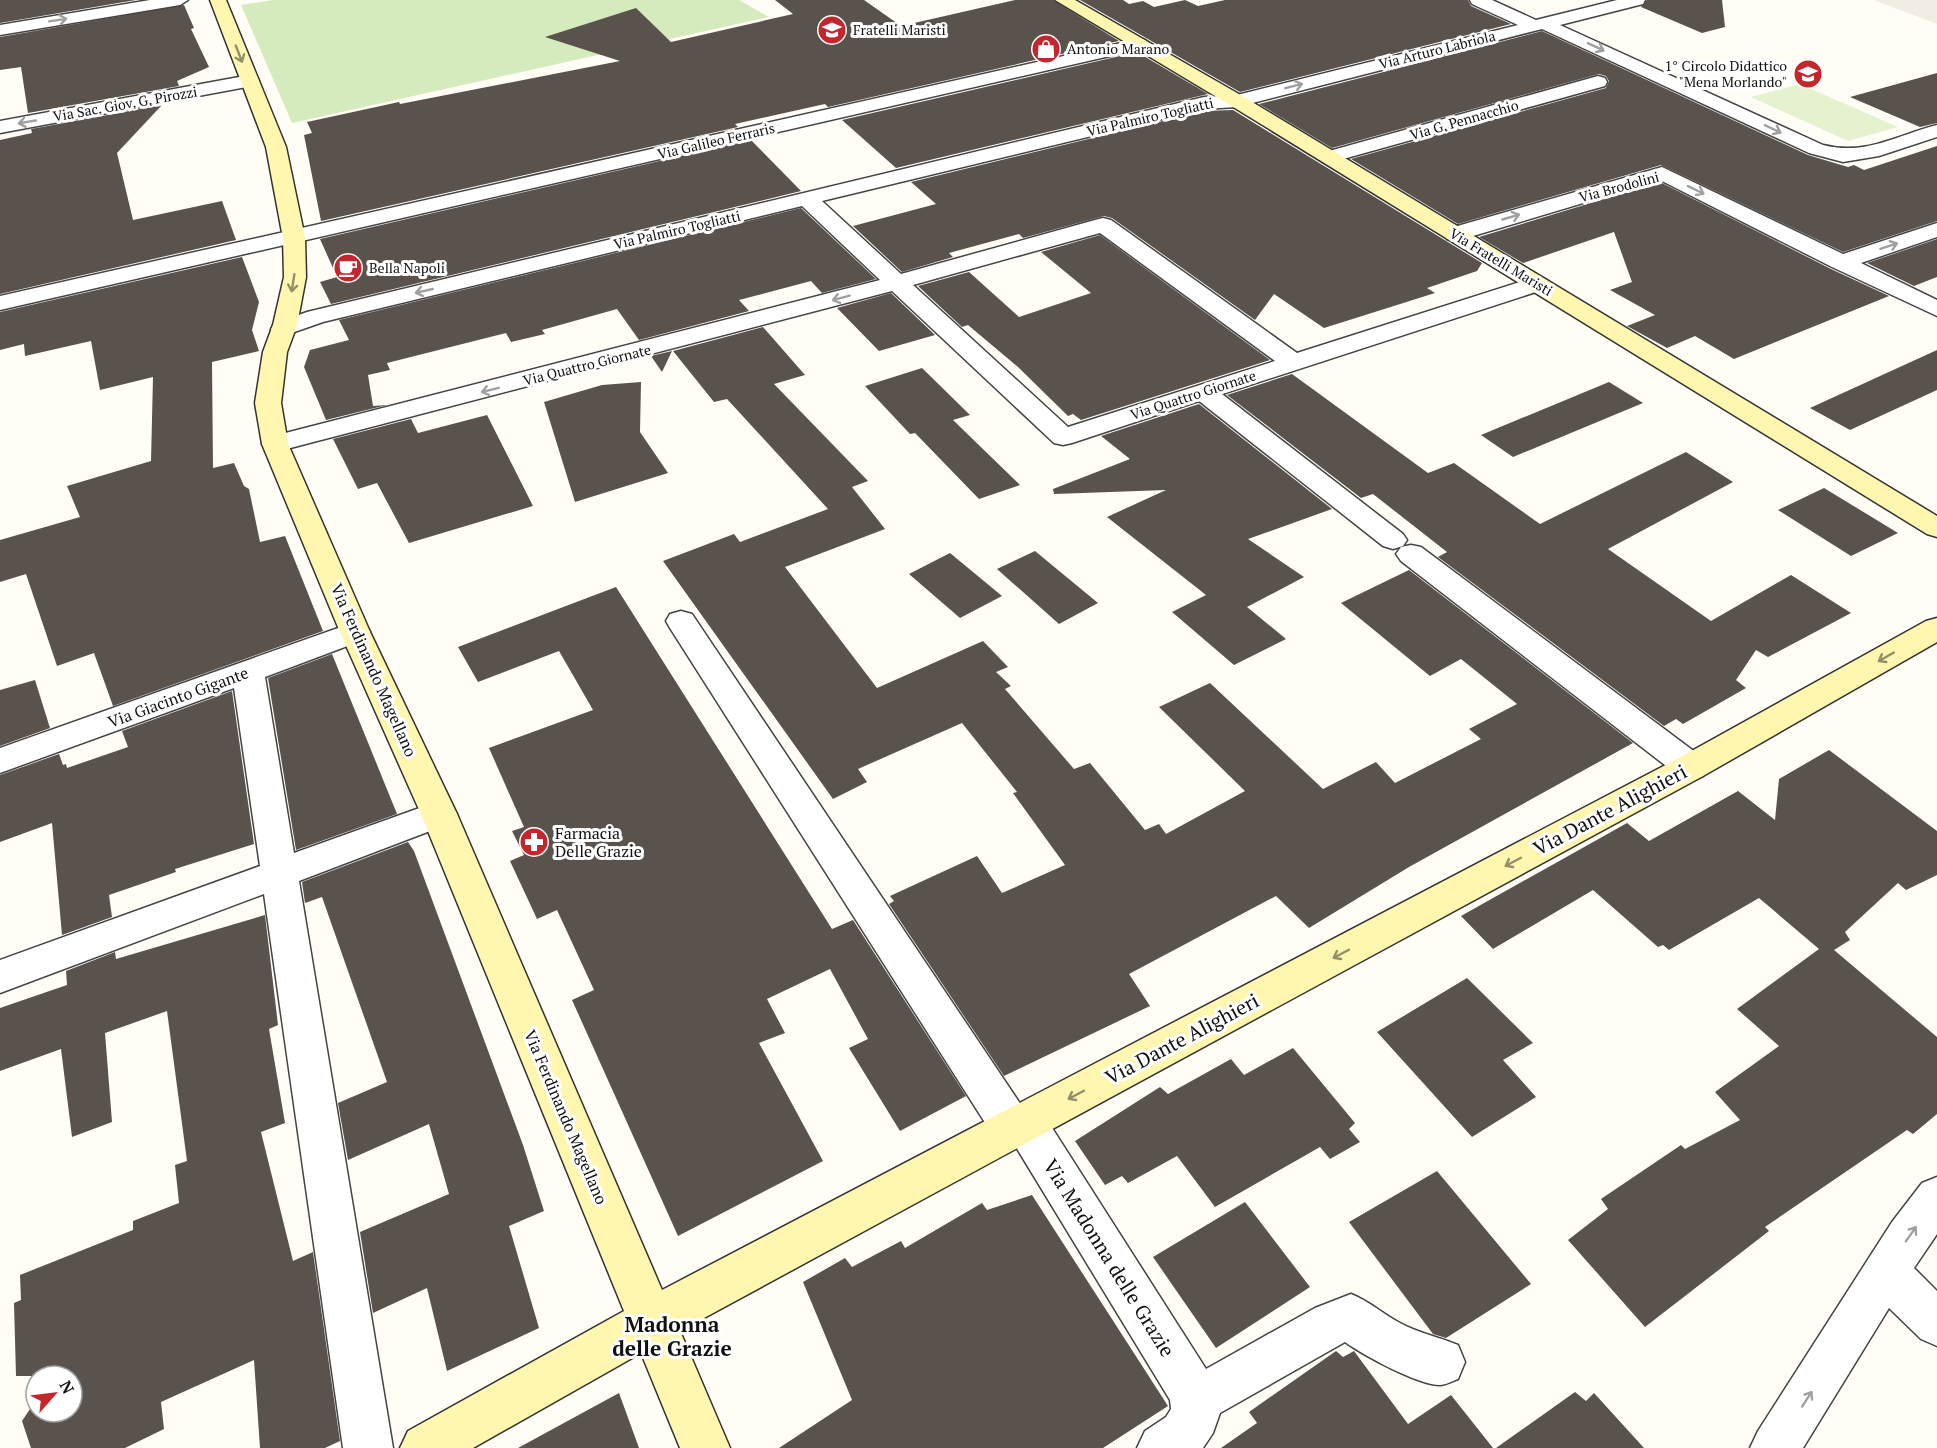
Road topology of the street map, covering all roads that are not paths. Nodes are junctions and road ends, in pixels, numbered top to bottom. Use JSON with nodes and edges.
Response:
{"nodes":[{"id":1,"x":180,"y":0,"type":"edge"},
{"id":2,"x":218,"y":0,"type":"edge"},
{"id":3,"x":1063,"y":0,"type":"edge"},
{"id":4,"x":1478,"y":0,"type":"edge"},
{"id":5,"x":1637,"y":0,"type":"edge"},
{"id":6,"x":1538,"y":24,"type":"junction"},
{"id":7,"x":0,"y":30,"type":"edge"},
{"id":8,"x":1139,"y":44,"type":"junction"},
{"id":9,"x":250,"y":81,"type":"junction"},
{"id":10,"x":1598,"y":82,"type":"dead end"},
{"id":11,"x":1237,"y":101,"type":"junction"},
{"id":12,"x":0,"y":127,"type":"edge"},
{"id":13,"x":1937,"y":131,"type":"edge"},
{"id":14,"x":1329,"y":157,"type":"junction"},
{"id":15,"x":813,"y":205,"type":"junction"},
{"id":16,"x":1937,"y":230,"type":"edge"},
{"id":17,"x":1455,"y":234,"type":"junction"},
{"id":18,"x":294,"y":238,"type":"junction"},
{"id":19,"x":1840,"y":262,"type":"junction"},
{"id":20,"x":897,"y":283,"type":"junction"},
{"id":21,"x":1537,"y":284,"type":"junction"},
{"id":22,"x":0,"y":303,"type":"edge"},
{"id":23,"x":1937,"y":309,"type":"edge"},
{"id":24,"x":283,"y":329,"type":"junction"},
{"id":25,"x":1294,"y":363,"type":"junction"},
{"id":26,"x":1203,"y":392,"type":"junction"},
{"id":27,"x":275,"y":444,"type":"junction"},
{"id":28,"x":1937,"y":528,"type":"edge"},
{"id":29,"x":681,"y":621,"type":"dead end"},
{"id":30,"x":1937,"y":628,"type":"edge"},
{"id":31,"x":355,"y":632,"type":"junction"},
{"id":32,"x":248,"y":672,"type":"junction"},
{"id":33,"x":0,"y":761,"type":"edge"},
{"id":34,"x":1691,"y":767,"type":"junction"},
{"id":35,"x":439,"y":814,"type":"junction"},
{"id":36,"x":280,"y":873,"type":"junction"},
{"id":37,"x":0,"y":977,"type":"edge"},
{"id":38,"x":1019,"y":1126,"type":"junction"},
{"id":39,"x":1937,"y":1198,"type":"edge"},
{"id":40,"x":1887,"y":1274,"type":"junction"},
{"id":41,"x":653,"y":1321,"type":"junction"},
{"id":42,"x":1937,"y":1323,"type":"edge"},
{"id":43,"x":1441,"y":1362,"type":"dead end"},
{"id":44,"x":1194,"y":1394,"type":"junction"},
{"id":45,"x":368,"y":1448,"type":"edge"},
{"id":46,"x":425,"y":1448,"type":"edge"},
{"id":47,"x":705,"y":1448,"type":"edge"},
{"id":48,"x":1162,"y":1448,"type":"edge"},
{"id":49,"x":1775,"y":1448,"type":"edge"}],
"edges":[{"from":7,"to":1,"type":"street","one_way":true},
{"from":2,"to":9,"type":"street","name":"Via Ferdinando Magellano","one_way":true},
{"from":3,"to":8,"type":"street","name":"Via Fratelli Maristi"},
{"from":4,"to":6,"type":"street"},
{"from":5,"to":6,"type":"street","name":"Via Arturo Labriola"},
{"from":11,"to":6,"type":"street","name":"Via Arturo Labriola","one_way":true},
{"from":6,"to":13,"type":"street","one_way":true},
{"from":8,"to":11,"type":"street","name":"Via Fratelli Maristi"},
{"from":8,"to":18,"type":"street","name":"Via Galileo Ferraris"},
{"from":9,"to":12,"type":"street","name":"Via Sac. Giov. G. Pirozzi","one_way":true},
{"from":9,"to":18,"type":"street","name":"Via Ferdinando Magellano"},
{"from":10,"to":14,"type":"street","name":"Via G. Pennacchio"},
{"from":11,"to":14,"type":"street","name":"Via Fratelli Maristi"},
{"from":11,"to":15,"type":"street","name":"Via Palmiro Togliatti"},
{"from":14,"to":17,"type":"street","name":"Via Fratelli Maristi"},
{"from":15,"to":20,"type":"street","name":"Via Quattro Giornate"},
{"from":15,"to":24,"type":"street","name":"Via Palmiro Togliatti"},
{"from":19,"to":16,"type":"street","one_way":true},
{"from":17,"to":19,"type":"street","name":"Via Brodolini","one_way":true},
{"from":17,"to":21,"type":"street","name":"Via Fratelli Maristi"},
{"from":18,"to":22,"type":"street","name":"Via Galileo Ferraris"},
{"from":18,"to":24,"type":"street","name":"Via Ferdinando Magellano","one_way":true},
{"from":19,"to":23,"type":"street","name":"Via Brodolini"},
{"from":20,"to":25,"type":"street"},
{"from":20,"to":26,"type":"street","name":"Via Quattro Giornate"},
{"from":20,"to":27,"type":"street","name":"Via Quattro Giornate","one_way":true},
{"from":21,"to":25,"type":"street","name":"Via Quattro Giornate"},
{"from":21,"to":28,"type":"street","name":"Via Fratelli Maristi"},
{"from":24,"to":27,"type":"street","name":"Via Ferdinando Magellano"},
{"from":25,"to":26,"type":"street","name":"Via Quattro Giornate"},
{"from":26,"to":34,"type":"street"},
{"from":27,"to":31,"type":"street","name":"Via Ferdinando Magellano"},
{"from":29,"to":38,"type":"street","name":"Via Madonna delle Grazie"},
{"from":30,"to":34,"type":"street","name":"Via Dante Alighieri","one_way":true},
{"from":31,"to":32,"type":"street","name":"Via Giacinto Gigante"},
{"from":31,"to":35,"type":"street","name":"Via Ferdinando Magellano"},
{"from":32,"to":33,"type":"street","name":"Via Giacinto Gigante"},
{"from":32,"to":36,"type":"street"},
{"from":34,"to":38,"type":"street","name":"Via Dante Alighieri","one_way":true},
{"from":35,"to":36,"type":"street"},
{"from":35,"to":41,"type":"street","name":"Via Ferdinando Magellano"},
{"from":36,"to":37,"type":"street"},
{"from":36,"to":45,"type":"street"},
{"from":38,"to":41,"type":"street","name":"Via Dante Alighieri"},
{"from":38,"to":44,"type":"street","name":"Via Madonna delle Grazie"},
{"from":40,"to":39,"type":"street","one_way":true},
{"from":40,"to":42,"type":"street"},
{"from":49,"to":40,"type":"street","one_way":true},
{"from":41,"to":46,"type":"street","name":"Via Dante Alighieri"},
{"from":41,"to":47,"type":"street"},
{"from":43,"to":44,"type":"street"},
{"from":44,"to":48,"type":"street"}]}
